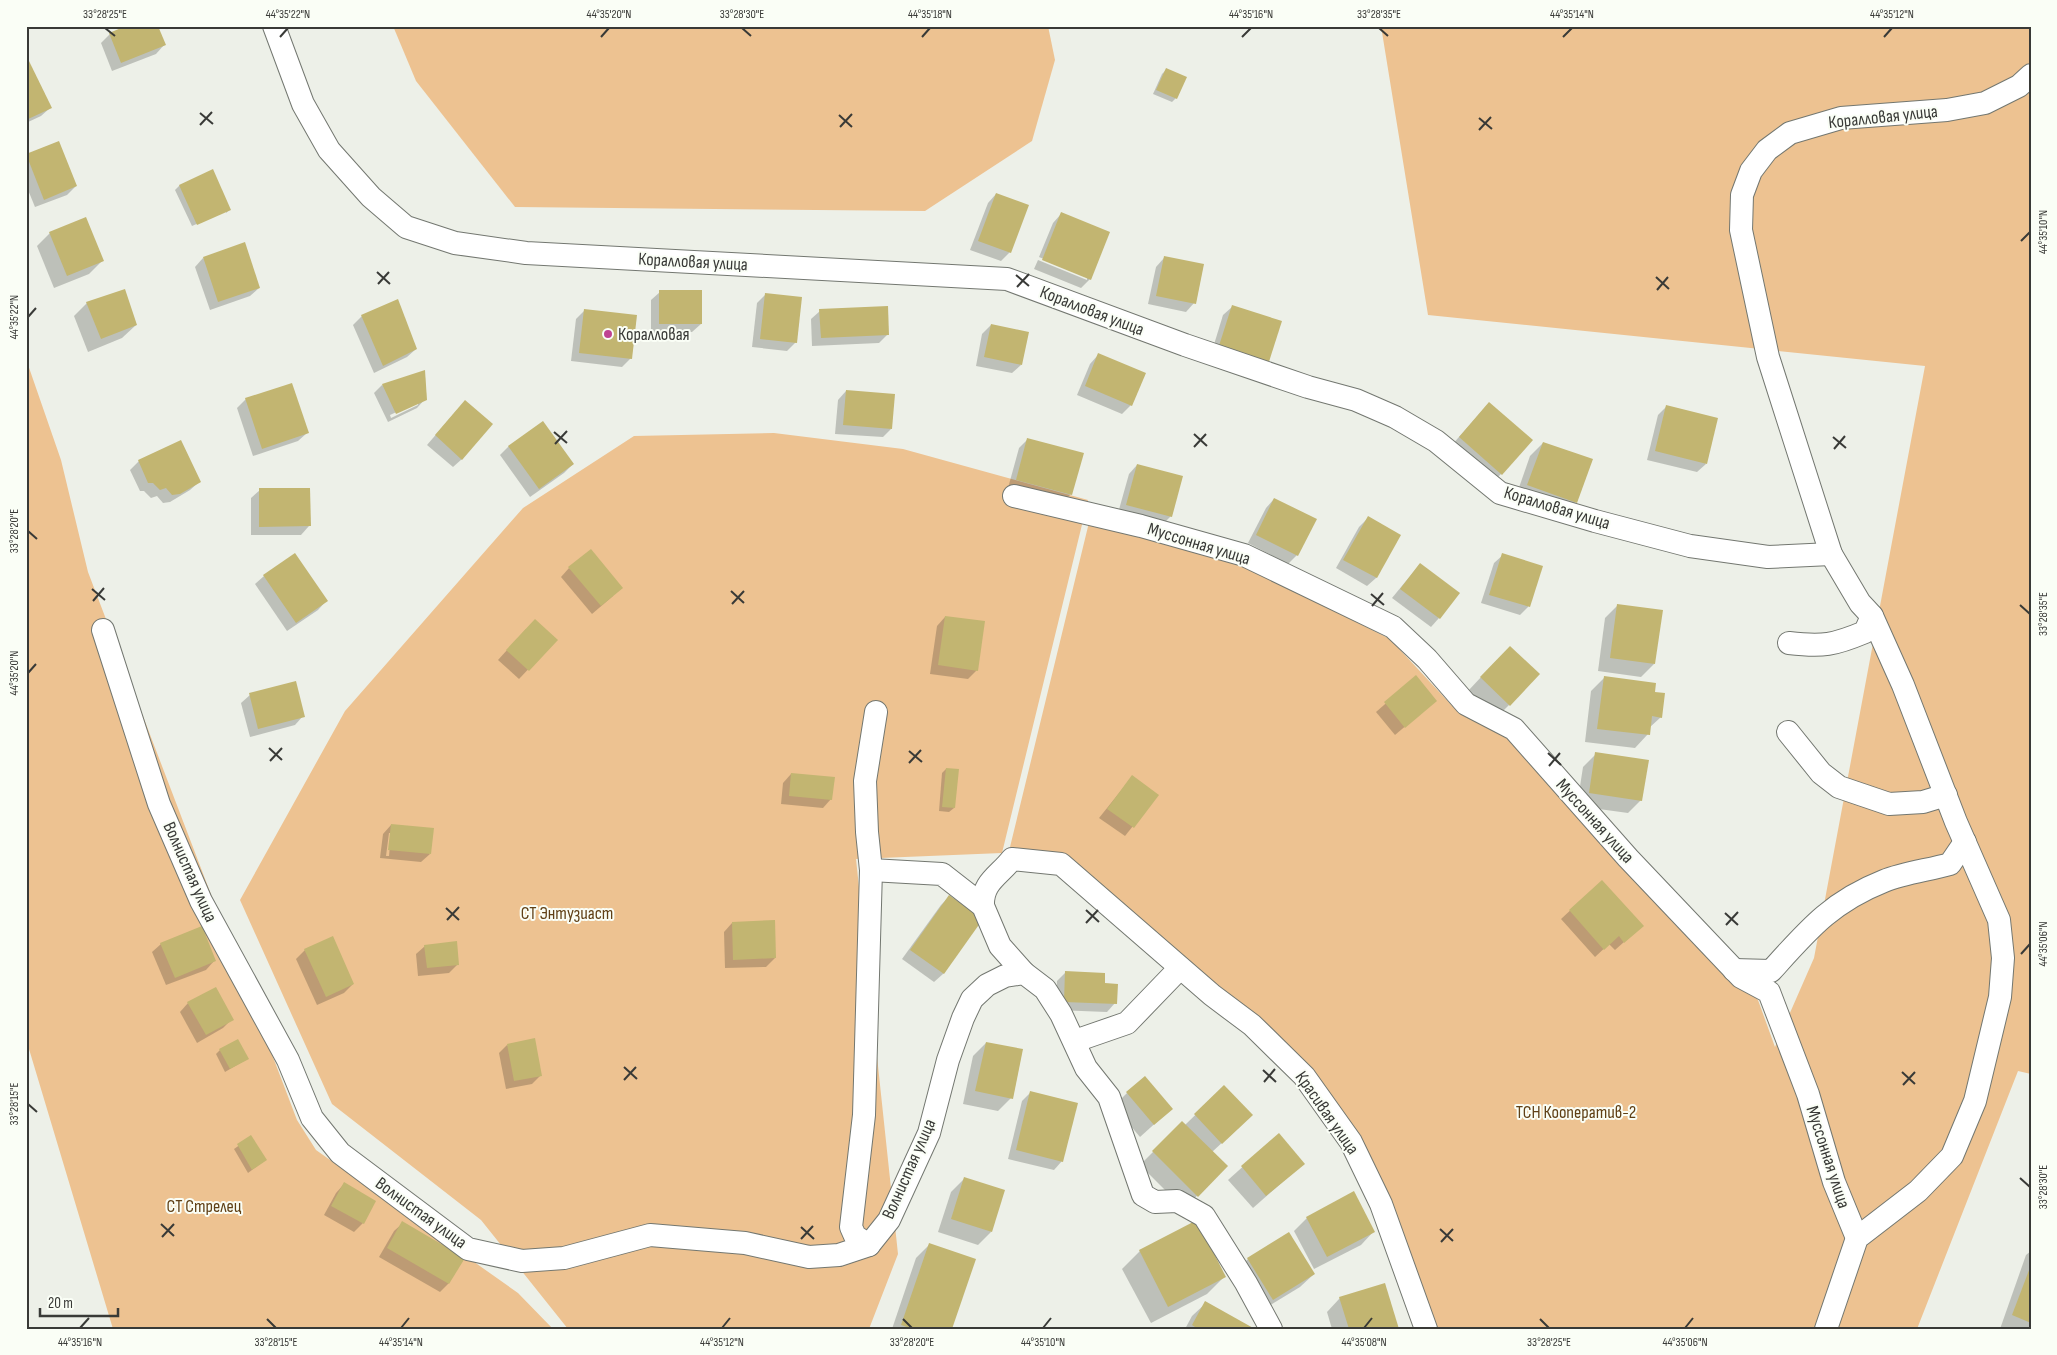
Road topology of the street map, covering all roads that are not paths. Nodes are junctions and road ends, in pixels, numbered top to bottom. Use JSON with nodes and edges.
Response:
{"nodes":[{"id":1,"x":274,"y":26,"type":"edge"},
{"id":2,"x":2031,"y":75,"type":"edge"},
{"id":3,"x":1014,"y":496,"type":"dead end"},
{"id":4,"x":1831,"y":554,"type":"junction"},
{"id":5,"x":1866,"y":610,"type":"junction"},
{"id":6,"x":103,"y":630,"type":"dead end"},
{"id":7,"x":1789,"y":643,"type":"dead end"},
{"id":8,"x":876,"y":712,"type":"dead end"},
{"id":9,"x":1788,"y":732,"type":"dead end"},
{"id":10,"x":1946,"y":795,"type":"junction"},
{"id":11,"x":1965,"y":842,"type":"junction"},
{"id":12,"x":871,"y":870,"type":"junction"},
{"id":13,"x":983,"y":906,"type":"junction"},
{"id":14,"x":1180,"y":968,"type":"junction"},
{"id":15,"x":1734,"y":970,"type":"junction"},
{"id":16,"x":1024,"y":973,"type":"junction"},
{"id":17,"x":1075,"y":1041,"type":"junction"},
{"id":18,"x":1857,"y":1238,"type":"junction"},
{"id":19,"x":869,"y":1245,"type":"junction"},
{"id":20,"x":1270,"y":1329,"type":"edge"},
{"id":21,"x":1426,"y":1329,"type":"edge"},
{"id":22,"x":1826,"y":1329,"type":"edge"}],
"edges":[{"from":1,"to":4,"type":"street","name":"Коралловая улица"},
{"from":2,"to":4,"type":"street","name":"Коралловая улица"},
{"from":3,"to":15,"type":"street","name":"Муссонная улица"},
{"from":4,"to":5,"type":"street","name":"Коралловая улица"},
{"from":5,"to":7,"type":"street"},
{"from":5,"to":10,"type":"street","name":"Коралловая улица"},
{"from":6,"to":19,"type":"street","name":"Волнистая улица"},
{"from":8,"to":12,"type":"street"},
{"from":9,"to":10,"type":"street"},
{"from":10,"to":11,"type":"street","name":"Коралловая улица"},
{"from":11,"to":15,"type":"street"},
{"from":11,"to":18,"type":"street","name":"Коралловая улица"},
{"from":12,"to":13,"type":"street"},
{"from":12,"to":19,"type":"street"},
{"from":13,"to":14,"type":"street","name":"Красивая улица"},
{"from":13,"to":16,"type":"street"},
{"from":14,"to":17,"type":"street"},
{"from":14,"to":21,"type":"street","name":"Красивая улица"},
{"from":15,"to":18,"type":"street","name":"Муссонная улица"},
{"from":16,"to":17,"type":"street"},
{"from":16,"to":19,"type":"street","name":"Волнистая улица"},
{"from":17,"to":20,"type":"street"},
{"from":18,"to":22,"type":"street"}]}
